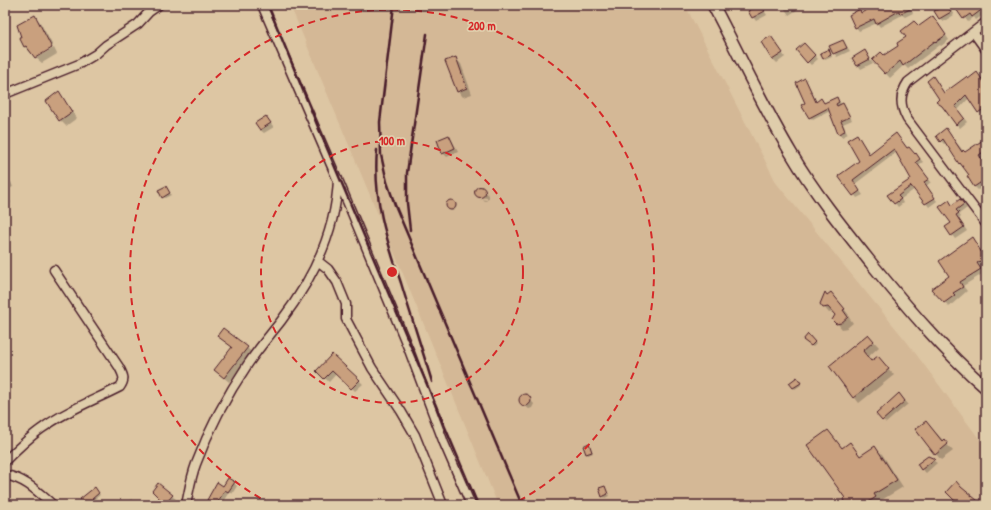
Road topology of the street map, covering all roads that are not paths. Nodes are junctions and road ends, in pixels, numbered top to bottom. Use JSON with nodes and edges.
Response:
{"nodes":[{"id":1,"x":159,"y":5,"type":"edge"},
{"id":2,"x":262,"y":5,"type":"edge"},
{"id":3,"x":713,"y":5,"type":"edge"},
{"id":4,"x":150,"y":8,"type":"edge"},
{"id":5,"x":986,"y":22,"type":"edge"},
{"id":6,"x":973,"y":32,"type":"junction"},
{"id":7,"x":986,"y":50,"type":"edge"},
{"id":8,"x":5,"y":94,"type":"edge"},
{"id":9,"x":338,"y":181,"type":"junction"},
{"id":10,"x":986,"y":224,"type":"edge"},
{"id":11,"x":319,"y":262,"type":"junction"},
{"id":12,"x":54,"y":270,"type":"dead end"},
{"id":13,"x":986,"y":388,"type":"edge"},
{"id":14,"x":5,"y":462,"type":"edge"},
{"id":15,"x":5,"y":475,"type":"edge"},
{"id":16,"x":53,"y":505,"type":"edge"},
{"id":17,"x":186,"y":505,"type":"edge"},
{"id":18,"x":443,"y":505,"type":"edge"},
{"id":19,"x":471,"y":505,"type":"edge"}],
"edges":[{"from":1,"to":4,"type":"street"},
{"from":2,"to":9,"type":"street"},
{"from":3,"to":13,"type":"main road"},
{"from":4,"to":8,"type":"street"},
{"from":5,"to":6,"type":"street"},
{"from":6,"to":7,"type":"street"},
{"from":6,"to":10,"type":"street"},
{"from":9,"to":11,"type":"street"},
{"from":9,"to":19,"type":"street"},
{"from":11,"to":17,"type":"street"},
{"from":11,"to":18,"type":"street"},
{"from":12,"to":14,"type":"street"},
{"from":15,"to":16,"type":"street"}]}
